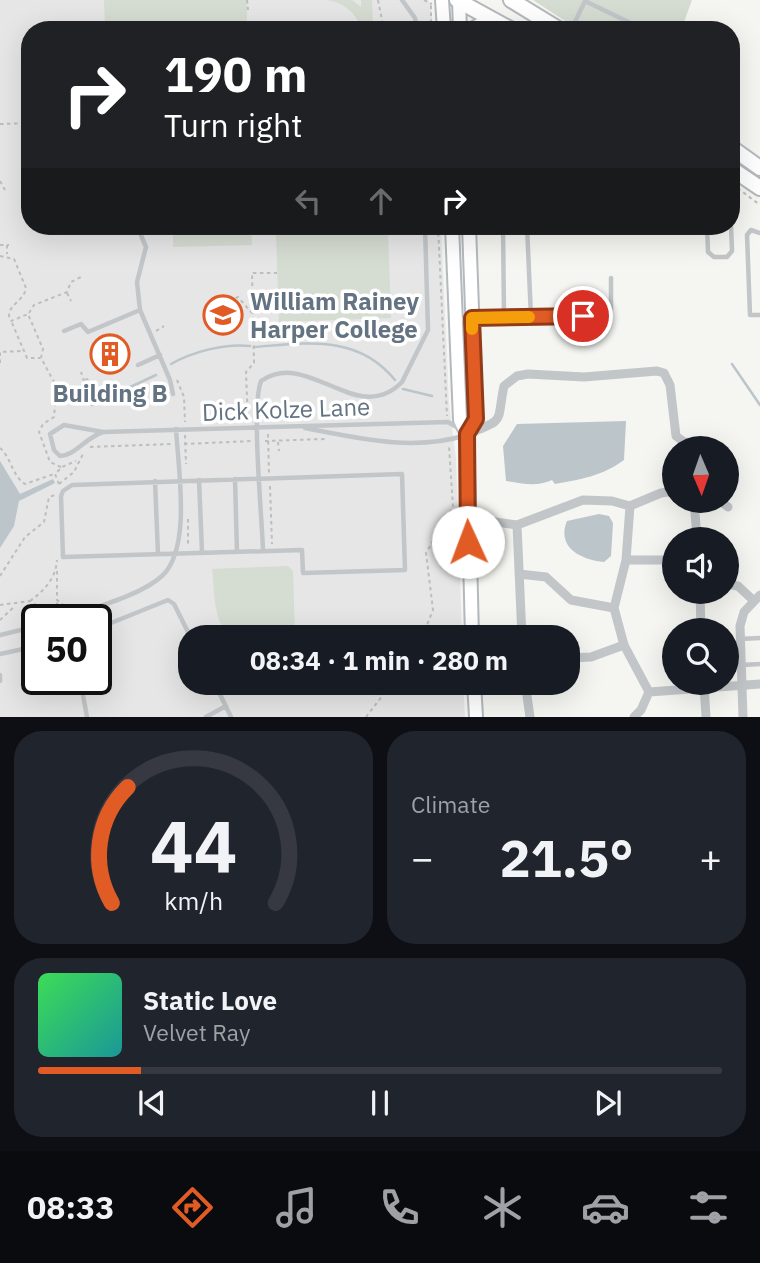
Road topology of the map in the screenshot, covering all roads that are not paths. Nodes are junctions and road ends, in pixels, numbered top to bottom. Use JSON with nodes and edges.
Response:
{"nodes":[{"id":1,"x":402,"y":0,"type":"edge"},
{"id":2,"x":442,"y":0,"type":"edge"},
{"id":3,"x":458,"y":0,"type":"edge"},
{"id":4,"x":511,"y":0,"type":"edge"},
{"id":5,"x":585,"y":0,"type":"edge"},
{"id":6,"x":416,"y":21,"type":"edge"},
{"id":7,"x":443,"y":21,"type":"edge"},
{"id":8,"x":459,"y":21,"type":"edge"},
{"id":9,"x":495,"y":21,"type":"edge"},
{"id":10,"x":545,"y":21,"type":"edge"},
{"id":11,"x":576,"y":21,"type":"edge"},
{"id":12,"x":627,"y":21,"type":"edge"},
{"id":13,"x":740,"y":154,"type":"edge"},
{"id":14,"x":760,"y":168,"type":"edge"},
{"id":15,"x":740,"y":174,"type":"edge"},
{"id":16,"x":760,"y":188,"type":"edge"},
{"id":17,"x":760,"y":233,"type":"edge"},
{"id":18,"x":141,"y":235,"type":"edge"},
{"id":19,"x":425,"y":235,"type":"edge"},
{"id":20,"x":452,"y":235,"type":"edge"},
{"id":21,"x":469,"y":235,"type":"edge"},
{"id":22,"x":503,"y":235,"type":"edge"},
{"id":23,"x":527,"y":235,"type":"edge"},
{"id":24,"x":707,"y":235,"type":"edge"},
{"id":25,"x":731,"y":235,"type":"edge"},
{"id":26,"x":611,"y":278,"type":"dead end"},
{"id":27,"x":140,"y":310,"type":"junction"},
{"id":28,"x":760,"y":315,"type":"edge"},
{"id":29,"x":504,"y":316,"type":"junction"},
{"id":30,"x":531,"y":317,"type":"junction"},
{"id":31,"x":472,"y":318,"type":"junction"},
{"id":32,"x":456,"y":319,"type":"junction"},
{"id":33,"x":64,"y":331,"type":"dead end"},
{"id":34,"x":160,"y":355,"type":"junction"},
{"id":35,"x":138,"y":365,"type":"dead end"},
{"id":36,"x":173,"y":394,"type":"dead end"},
{"id":37,"x":294,"y":425,"type":"junction"},
{"id":38,"x":258,"y":427,"type":"junction"},
{"id":39,"x":176,"y":429,"type":"junction"},
{"id":40,"x":103,"y":432,"type":"junction"},
{"id":41,"x":467,"y":434,"type":"junction"},
{"id":42,"x":676,"y":436,"type":"edge"},
{"id":43,"x":260,"y":478,"type":"junction"},
{"id":44,"x":235,"y":479,"type":"junction"},
{"id":45,"x":199,"y":480,"type":"junction"},
{"id":46,"x":155,"y":481,"type":"junction"},
{"id":47,"x":178,"y":481,"type":"junction"},
{"id":48,"x":662,"y":492,"type":"edge"},
{"id":49,"x":630,"y":506,"type":"junction"},
{"id":50,"x":467,"y":518,"type":"junction"},
{"id":51,"x":517,"y":525,"type":"junction"},
{"id":52,"x":263,"y":551,"type":"junction"},
{"id":53,"x":237,"y":552,"type":"junction"},
{"id":54,"x":177,"y":553,"type":"junction"},
{"id":55,"x":202,"y":553,"type":"junction"},
{"id":56,"x":158,"y":554,"type":"junction"},
{"id":57,"x":626,"y":560,"type":"junction"},
{"id":58,"x":662,"y":560,"type":"edge"},
{"id":59,"x":519,"y":574,"type":"junction"},
{"id":60,"x":739,"y":587,"type":"edge"},
{"id":61,"x":756,"y":598,"type":"edge"},
{"id":62,"x":101,"y":604,"type":"edge"},
{"id":63,"x":614,"y":608,"type":"junction"},
{"id":64,"x":112,"y":623,"type":"edge"},
{"id":65,"x":184,"y":625,"type":"edge"},
{"id":66,"x":471,"y":625,"type":"edge"},
{"id":67,"x":521,"y":625,"type":"edge"},
{"id":68,"x":21,"y":630,"type":"edge"},
{"id":69,"x":0,"y":635,"type":"edge"},
{"id":70,"x":760,"y":638,"type":"edge"},
{"id":71,"x":740,"y":639,"type":"junction"},
{"id":72,"x":624,"y":645,"type":"junction"},
{"id":73,"x":21,"y":649,"type":"edge"},
{"id":74,"x":0,"y":654,"type":"edge"},
{"id":75,"x":580,"y":658,"type":"edge"},
{"id":76,"x":760,"y":664,"type":"edge"},
{"id":77,"x":742,"y":665,"type":"junction"},
{"id":78,"x":0,"y":675,"type":"edge"},
{"id":79,"x":0,"y":681,"type":"edge"},
{"id":80,"x":760,"y":684,"type":"edge"},
{"id":81,"x":742,"y":685,"type":"junction"},
{"id":82,"x":662,"y":690,"type":"edge"},
{"id":83,"x":649,"y":692,"type":"junction"},
{"id":84,"x":83,"y":695,"type":"edge"},
{"id":85,"x":220,"y":695,"type":"edge"},
{"id":86,"x":475,"y":695,"type":"edge"},
{"id":87,"x":527,"y":695,"type":"edge"},
{"id":88,"x":705,"y":695,"type":"edge"},
{"id":89,"x":226,"y":706,"type":"junction"},
{"id":90,"x":87,"y":717,"type":"edge"},
{"id":91,"x":206,"y":717,"type":"edge"},
{"id":92,"x":231,"y":717,"type":"edge"},
{"id":93,"x":476,"y":717,"type":"edge"},
{"id":94,"x":530,"y":717,"type":"edge"},
{"id":95,"x":635,"y":717,"type":"edge"},
{"id":96,"x":706,"y":717,"type":"edge"},
{"id":97,"x":743,"y":717,"type":"edge"}],
"edges":[{"from":1,"to":6,"type":"lane"},
{"from":2,"to":7,"type":"main road"},
{"from":3,"to":8,"type":"main road"},
{"from":3,"to":9,"type":"main road"},
{"from":4,"to":10,"type":"main road"},
{"from":5,"to":11,"type":"lane"},
{"from":5,"to":12,"type":"lane"},
{"from":13,"to":14,"type":"main road"},
{"from":15,"to":16,"type":"main road"},
{"from":17,"to":28,"type":"lane"},
{"from":18,"to":27,"type":"lane"},
{"from":19,"to":38,"type":"lane"},
{"from":20,"to":32,"type":"main road"},
{"from":21,"to":31,"type":"main road"},
{"from":22,"to":29,"type":"lane"},
{"from":23,"to":30,"type":"lane"},
{"from":24,"to":25,"type":"lane"},
{"from":26,"to":30,"type":"lane"},
{"from":27,"to":33,"type":"lane"},
{"from":27,"to":34,"type":"lane"},
{"from":29,"to":30,"type":"lane"},
{"from":29,"to":31,"type":"lane"},
{"from":31,"to":32,"type":"lane"},
{"from":31,"to":41,"type":"main road"},
{"from":32,"to":41,"type":"main road"},
{"from":34,"to":35,"type":"lane"},
{"from":34,"to":36,"type":"lane"},
{"from":37,"to":38,"type":"lane","name":"Dick Kolze Lane"},
{"from":37,"to":41,"type":"lane"},
{"from":37,"to":41,"type":"lane","name":"Dick Kolze Lane"},
{"from":38,"to":39,"type":"lane","name":"Dick Kolze Lane"},
{"from":38,"to":43,"type":"lane"},
{"from":39,"to":40,"type":"lane","name":"Dick Kolze Lane"},
{"from":39,"to":47,"type":"lane"},
{"from":40,"to":40,"type":"lane","name":"Dick Kolze Lane"},
{"from":41,"to":42,"type":"street"},
{"from":41,"to":50,"type":"main road"},
{"from":43,"to":44,"type":"lane"},
{"from":43,"to":52,"type":"lane"},
{"from":43,"to":52,"type":"lane"},
{"from":44,"to":45,"type":"lane"},
{"from":44,"to":53,"type":"lane"},
{"from":45,"to":47,"type":"lane"},
{"from":45,"to":55,"type":"lane"},
{"from":46,"to":47,"type":"lane"},
{"from":46,"to":56,"type":"lane"},
{"from":46,"to":56,"type":"lane"},
{"from":47,"to":54,"type":"lane"},
{"from":48,"to":49,"type":"street"},
{"from":49,"to":51,"type":"street"},
{"from":49,"to":57,"type":"street"},
{"from":50,"to":51,"type":"street"},
{"from":50,"to":66,"type":"main road"},
{"from":51,"to":59,"type":"street"},
{"from":52,"to":53,"type":"lane"},
{"from":53,"to":55,"type":"lane"},
{"from":54,"to":55,"type":"lane"},
{"from":54,"to":56,"type":"lane"},
{"from":54,"to":62,"type":"lane"},
{"from":57,"to":58,"type":"street"},
{"from":57,"to":63,"type":"street"},
{"from":59,"to":63,"type":"street"},
{"from":59,"to":67,"type":"street"},
{"from":60,"to":61,"type":"street"},
{"from":61,"to":71,"type":"street"},
{"from":63,"to":72,"type":"street"},
{"from":64,"to":65,"type":"lane"},
{"from":68,"to":69,"type":"lane"},
{"from":70,"to":71,"type":"lane"},
{"from":71,"to":77,"type":"street"},
{"from":72,"to":75,"type":"street"},
{"from":72,"to":83,"type":"street"},
{"from":73,"to":74,"type":"lane"},
{"from":76,"to":77,"type":"lane"},
{"from":77,"to":81,"type":"street"},
{"from":78,"to":79,"type":"lane"},
{"from":80,"to":81,"type":"street"},
{"from":81,"to":97,"type":"street"},
{"from":82,"to":83,"type":"street"},
{"from":83,"to":95,"type":"street"},
{"from":84,"to":90,"type":"lane"},
{"from":85,"to":89,"type":"lane"},
{"from":86,"to":93,"type":"main road"},
{"from":87,"to":94,"type":"street"},
{"from":88,"to":96,"type":"street"},
{"from":89,"to":91,"type":"lane"},
{"from":89,"to":92,"type":"lane"}]}
